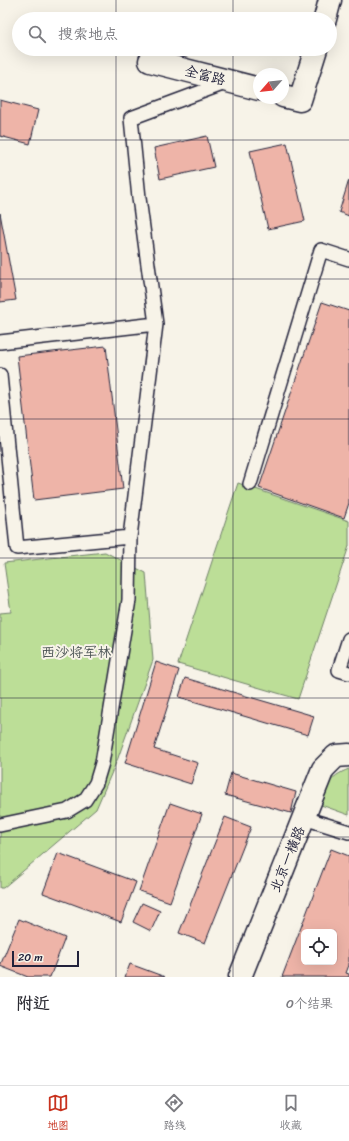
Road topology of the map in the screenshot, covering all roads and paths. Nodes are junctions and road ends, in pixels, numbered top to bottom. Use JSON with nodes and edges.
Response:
{"nodes":[{"id":1,"x":330,"y":0,"type":"edge"},
{"id":2,"x":327,"y":12,"type":"edge"},
{"id":3,"x":314,"y":56,"type":"edge"},
{"id":4,"x":150,"y":62,"type":"dead end"},
{"id":5,"x":230,"y":81,"type":"junction"},
{"id":6,"x":253,"y":87,"type":"edge"},
{"id":7,"x":289,"y":97,"type":"edge"},
{"id":8,"x":349,"y":259,"type":"edge"},
{"id":9,"x":156,"y":324,"type":"junction"},
{"id":10,"x":0,"y":342,"type":"edge"},
{"id":11,"x":0,"y":375,"type":"edge"},
{"id":12,"x":250,"y":484,"type":"dead end"},
{"id":13,"x":130,"y":537,"type":"junction"},
{"id":14,"x":349,"y":640,"type":"edge"},
{"id":15,"x":349,"y":673,"type":"edge"},
{"id":16,"x":349,"y":755,"type":"edge"},
{"id":17,"x":304,"y":818,"type":"junction"},
{"id":18,"x":0,"y":825,"type":"edge"},
{"id":19,"x":349,"y":832,"type":"edge"},
{"id":20,"x":240,"y":977,"type":"edge"}],
"edges":[{"from":1,"to":2,"type":"street"},
{"from":3,"to":7,"type":"street"},
{"from":4,"to":5,"type":"street","name":"全富路"},
{"from":5,"to":6,"type":"street","name":"全富路"},
{"from":5,"to":9,"type":"lane"},
{"from":8,"to":12,"type":"lane"},
{"from":9,"to":10,"type":"lane"},
{"from":9,"to":13,"type":"lane"},
{"from":11,"to":13,"type":"lane"},
{"from":13,"to":18,"type":"lane"},
{"from":14,"to":15,"type":"lane"},
{"from":16,"to":17,"type":"street","name":"北京一横路"},
{"from":17,"to":19,"type":"lane"},
{"from":17,"to":20,"type":"street","name":"北京一横路"}]}
